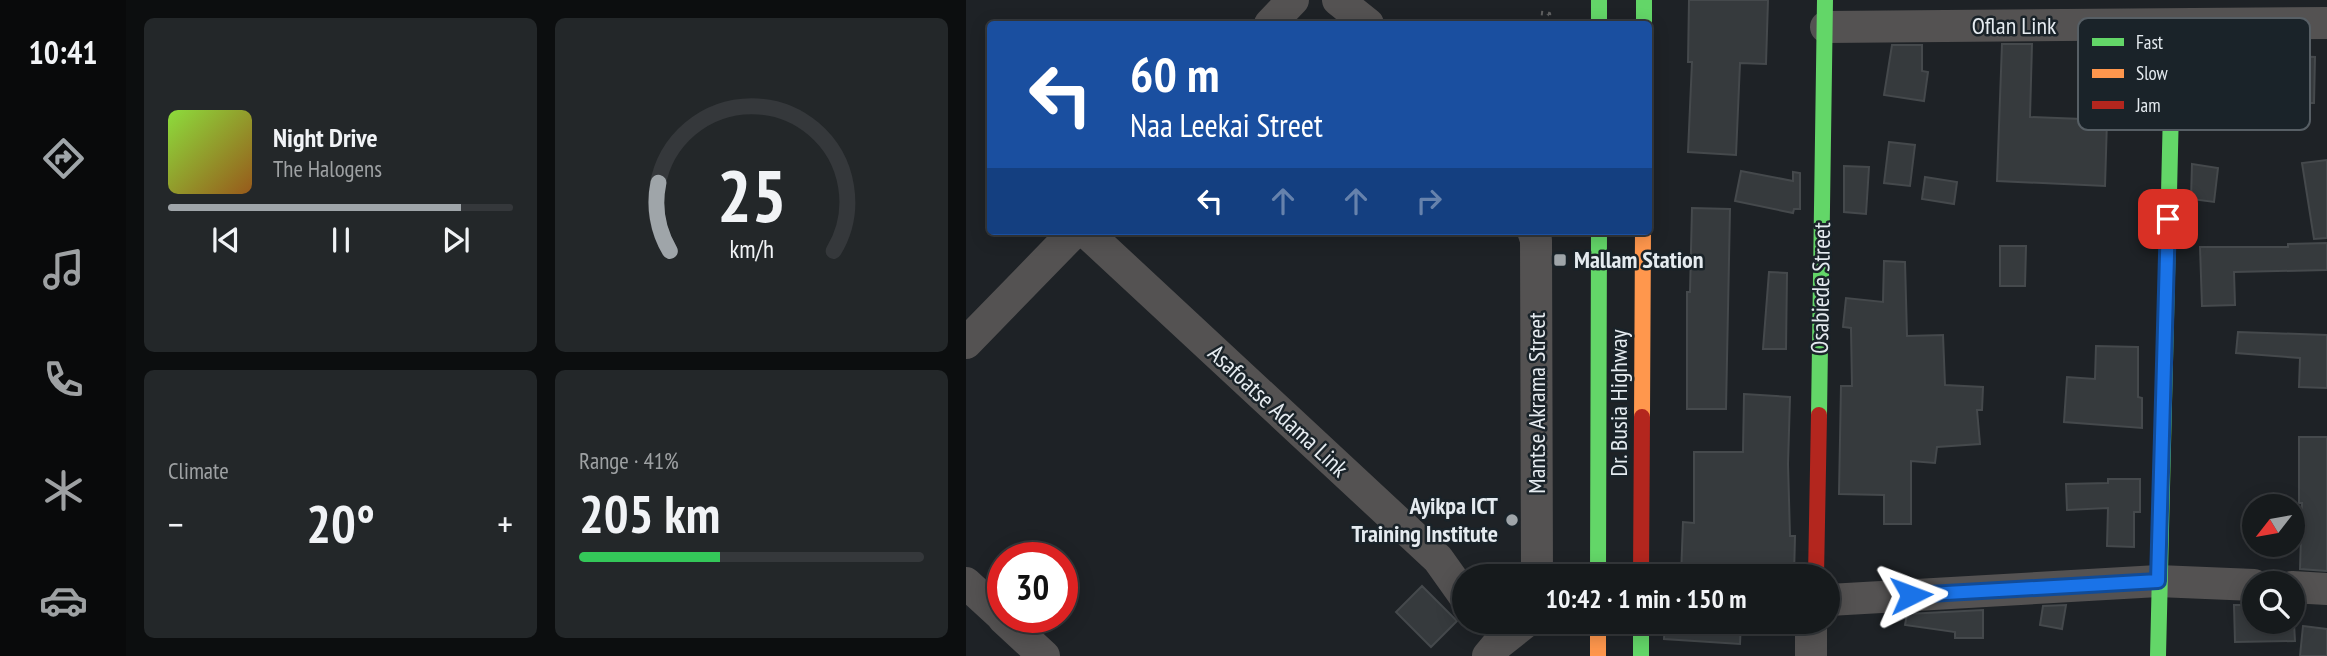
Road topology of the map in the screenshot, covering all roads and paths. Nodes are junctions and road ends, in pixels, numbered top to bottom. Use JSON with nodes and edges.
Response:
{"nodes":[{"id":1,"x":1293,"y":0,"type":"edge"},
{"id":2,"x":1338,"y":0,"type":"edge"},
{"id":3,"x":1600,"y":0,"type":"edge"},
{"id":4,"x":1644,"y":0,"type":"edge"},
{"id":5,"x":1541,"y":13,"type":"dead end"},
{"id":6,"x":1826,"y":14,"type":"edge"},
{"id":7,"x":1273,"y":21,"type":"edge"},
{"id":8,"x":1364,"y":21,"type":"edge"},
{"id":9,"x":1548,"y":21,"type":"edge"},
{"id":10,"x":1599,"y":21,"type":"edge"},
{"id":11,"x":1648,"y":21,"type":"edge"},
{"id":12,"x":2078,"y":22,"type":"edge"},
{"id":13,"x":2171,"y":130,"type":"edge"},
{"id":14,"x":1071,"y":235,"type":"edge"},
{"id":15,"x":1089,"y":235,"type":"edge"},
{"id":16,"x":1533,"y":235,"type":"edge"},
{"id":17,"x":1599,"y":235,"type":"edge"},
{"id":18,"x":1643,"y":235,"type":"edge"},
{"id":19,"x":966,"y":343,"type":"edge"},
{"id":20,"x":1537,"y":564,"type":"edge"},
{"id":21,"x":1598,"y":564,"type":"edge"},
{"id":22,"x":1641,"y":564,"type":"edge"},
{"id":23,"x":1816,"y":564,"type":"edge"},
{"id":24,"x":1452,"y":579,"type":"edge"},
{"id":25,"x":2158,"y":581,"type":"junction"},
{"id":26,"x":966,"y":583,"type":"edge"},
{"id":27,"x":2242,"y":584,"type":"edge"},
{"id":28,"x":2305,"y":588,"type":"edge"},
{"id":29,"x":2327,"y":589,"type":"edge"},
{"id":30,"x":1840,"y":599,"type":"edge"},
{"id":31,"x":987,"y":603,"type":"edge"},
{"id":32,"x":1019,"y":633,"type":"edge"},
{"id":33,"x":1598,"y":634,"type":"edge"},
{"id":34,"x":1641,"y":634,"type":"edge"},
{"id":35,"x":1811,"y":634,"type":"edge"},
{"id":36,"x":1044,"y":656,"type":"edge"},
{"id":37,"x":1598,"y":656,"type":"edge"},
{"id":38,"x":1641,"y":656,"type":"edge"},
{"id":39,"x":1811,"y":656,"type":"edge"},
{"id":40,"x":2158,"y":656,"type":"edge"}],
"edges":[{"from":1,"to":7,"type":"street"},
{"from":2,"to":8,"type":"street"},
{"from":3,"to":10,"type":"main road"},
{"from":4,"to":11,"type":"main road"},
{"from":5,"to":9,"type":"path"},
{"from":6,"to":12,"type":"street","name":"Oflan Link"},
{"from":6,"to":23,"type":"main road","name":"Osabiede Street"},
{"from":13,"to":25,"type":"main road"},
{"from":14,"to":19,"type":"street"},
{"from":15,"to":24,"type":"street","name":"Asafoatse Adama Link"},
{"from":16,"to":20,"type":"street","name":"Mantse Akrama Street"},
{"from":17,"to":21,"type":"main road","name":"Dr. Busia Highway"},
{"from":18,"to":22,"type":"main road","name":"Dr. Busia Highway"},
{"from":25,"to":27,"type":"street"},
{"from":25,"to":30,"type":"street"},
{"from":25,"to":40,"type":"main road"},
{"from":26,"to":31,"type":"street"},
{"from":28,"to":29,"type":"street"},
{"from":32,"to":36,"type":"street"},
{"from":33,"to":37,"type":"main road"},
{"from":34,"to":38,"type":"main road"},
{"from":35,"to":39,"type":"street"}]}
